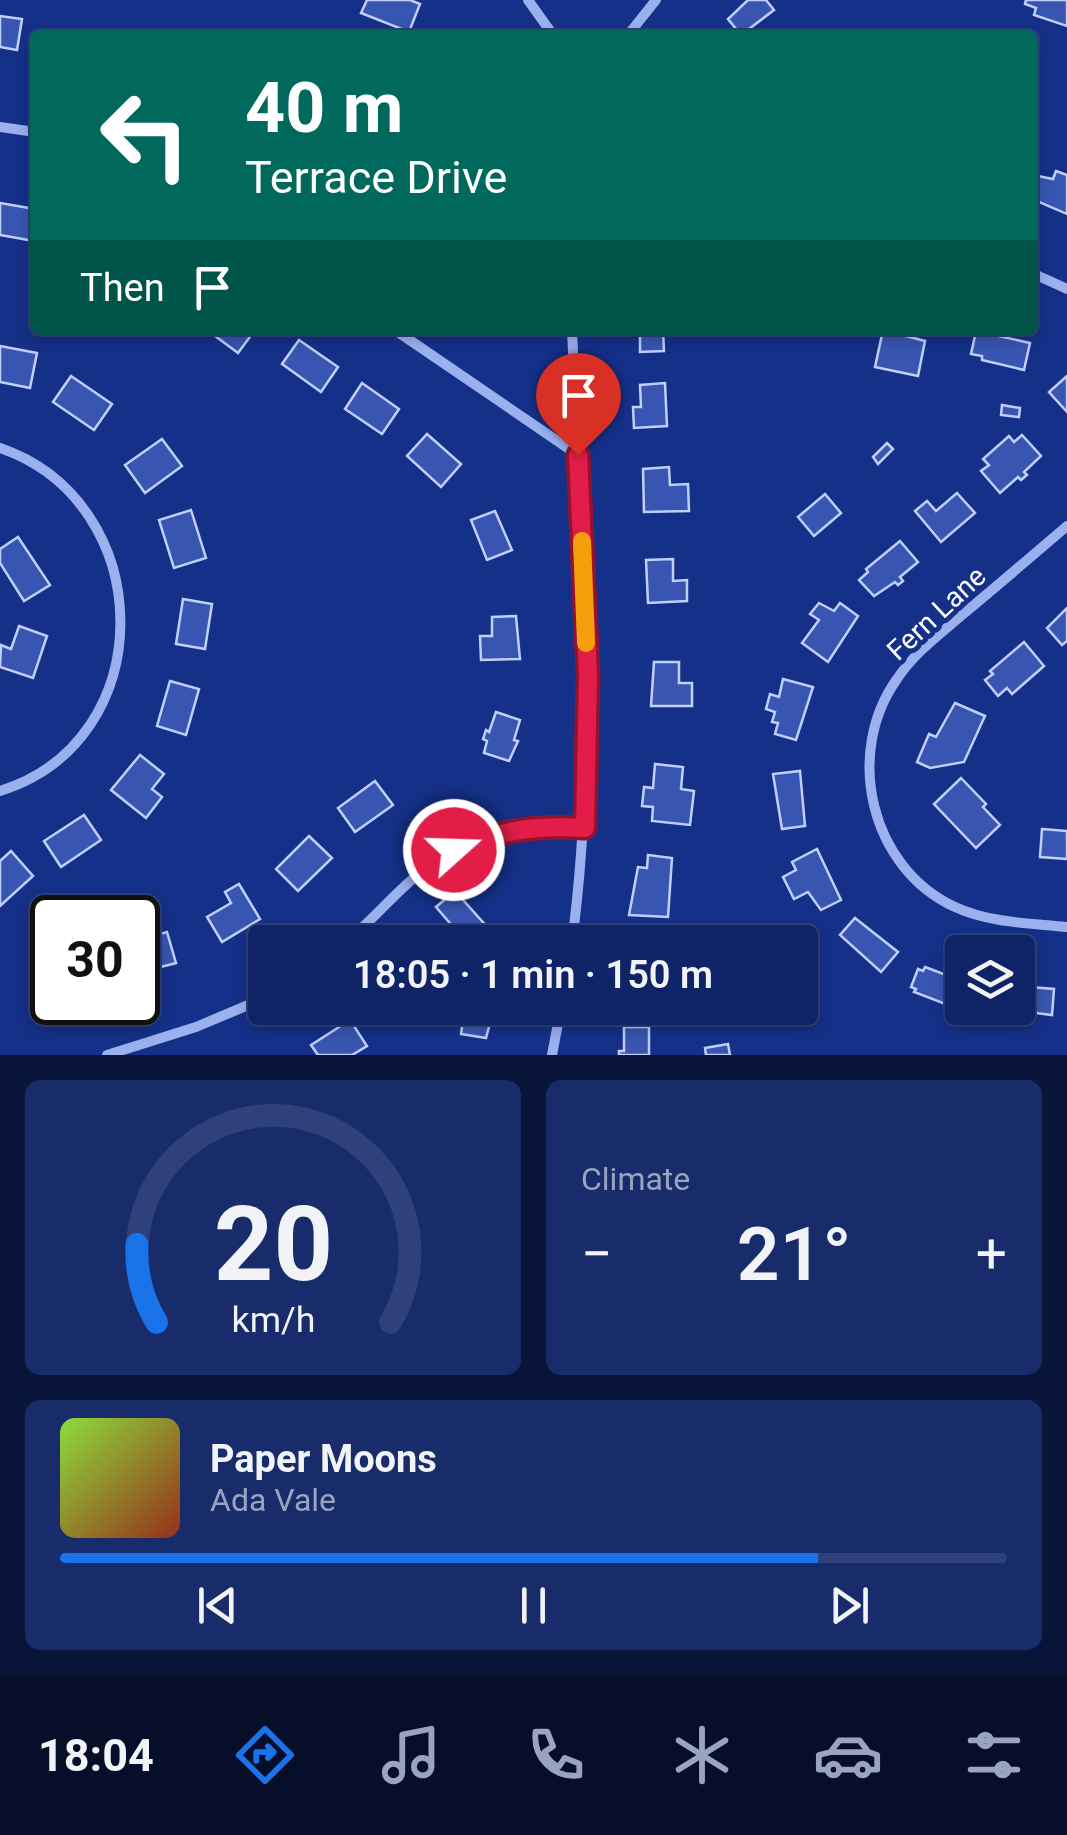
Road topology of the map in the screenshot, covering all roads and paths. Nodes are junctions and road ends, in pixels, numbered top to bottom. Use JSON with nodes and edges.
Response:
{"nodes":[{"id":1,"x":528,"y":0,"type":"edge"},
{"id":2,"x":656,"y":0,"type":"edge"},
{"id":3,"x":549,"y":30,"type":"edge"},
{"id":4,"x":632,"y":30,"type":"edge"},
{"id":5,"x":0,"y":127,"type":"edge"},
{"id":6,"x":30,"y":131,"type":"edge"},
{"id":7,"x":1038,"y":276,"type":"edge"},
{"id":8,"x":1067,"y":290,"type":"edge"},
{"id":9,"x":402,"y":335,"type":"edge"},
{"id":10,"x":572,"y":335,"type":"edge"},
{"id":11,"x":0,"y":448,"type":"edge"},
{"id":12,"x":578,"y":455,"type":"junction"},
{"id":13,"x":1067,"y":526,"type":"edge"},
{"id":14,"x":0,"y":791,"type":"edge"},
{"id":15,"x":585,"y":828,"type":"junction"},
{"id":16,"x":364,"y":925,"type":"edge"},
{"id":17,"x":574,"y":925,"type":"edge"},
{"id":18,"x":1067,"y":927,"type":"edge"},
{"id":19,"x":248,"y":1005,"type":"edge"},
{"id":20,"x":558,"y":1025,"type":"edge"},
{"id":21,"x":107,"y":1055,"type":"edge"},
{"id":22,"x":552,"y":1055,"type":"edge"}],
"edges":[{"from":1,"to":3,"type":"street"},
{"from":2,"to":4,"type":"street"},
{"from":5,"to":6,"type":"street"},
{"from":7,"to":8,"type":"street"},
{"from":9,"to":12,"type":"street"},
{"from":10,"to":12,"type":"street"},
{"from":11,"to":14,"type":"street"},
{"from":12,"to":15,"type":"street"},
{"from":13,"to":18,"type":"street","name":"Fern Lane"},
{"from":15,"to":16,"type":"street"},
{"from":15,"to":17,"type":"street"},
{"from":19,"to":21,"type":"street"},
{"from":20,"to":22,"type":"street"}]}
